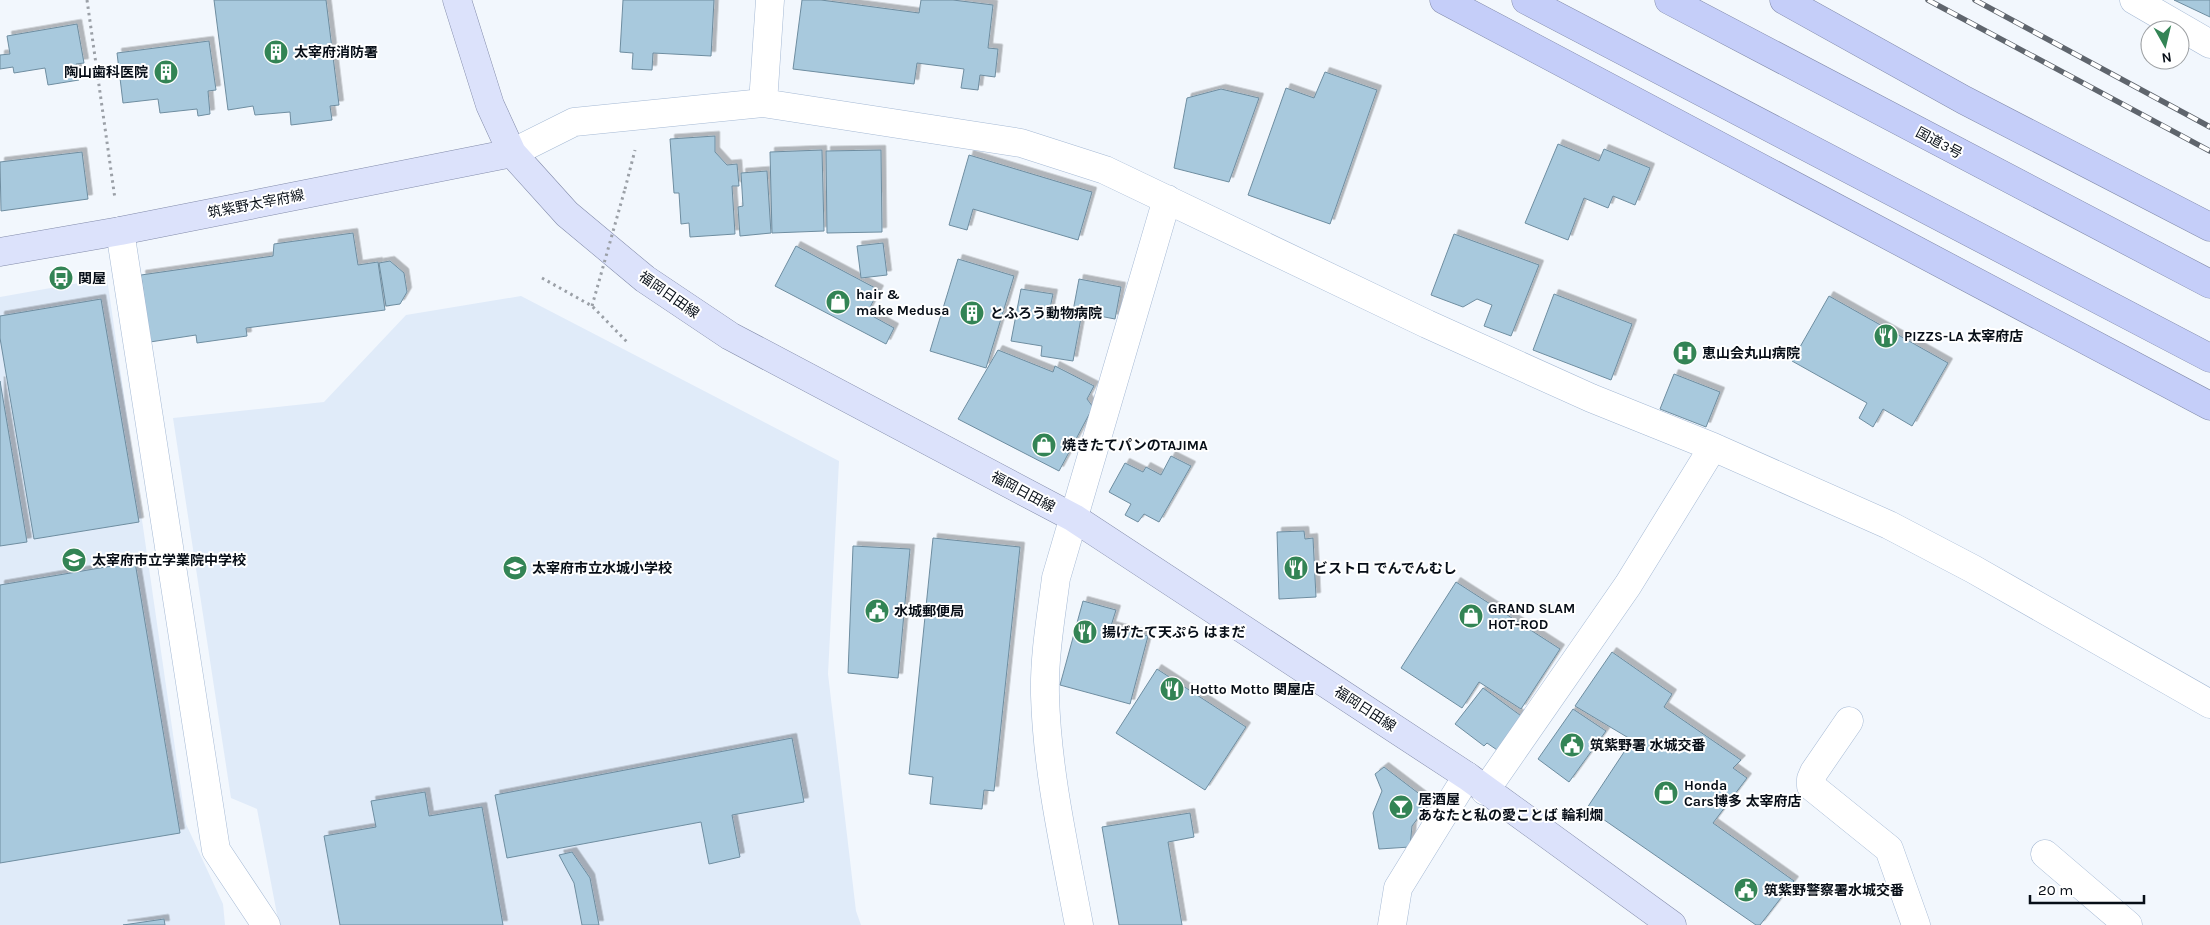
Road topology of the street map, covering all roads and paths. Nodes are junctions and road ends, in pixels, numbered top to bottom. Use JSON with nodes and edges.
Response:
{"nodes":[{"id":1,"x":87,"y":0,"type":"edge"},
{"id":2,"x":457,"y":0,"type":"edge"},
{"id":3,"x":770,"y":0,"type":"edge"},
{"id":4,"x":1444,"y":0,"type":"edge"},
{"id":5,"x":1526,"y":0,"type":"edge"},
{"id":6,"x":1670,"y":0,"type":"edge"},
{"id":7,"x":1784,"y":0,"type":"edge"},
{"id":8,"x":2134,"y":0,"type":"edge"},
{"id":9,"x":2210,"y":44,"type":"edge"},
{"id":10,"x":763,"y":103,"type":"junction"},
{"id":11,"x":635,"y":150,"type":"dead end"},
{"id":12,"x":512,"y":153,"type":"junction"},
{"id":13,"x":1167,"y":199,"type":"junction"},
{"id":14,"x":2210,"y":227,"type":"edge"},
{"id":15,"x":120,"y":231,"type":"junction"},
{"id":16,"x":0,"y":252,"type":"edge"},
{"id":17,"x":542,"y":278,"type":"dead end"},
{"id":18,"x":2210,"y":284,"type":"edge"},
{"id":19,"x":592,"y":306,"type":"junction"},
{"id":20,"x":629,"y":344,"type":"dead end"},
{"id":21,"x":2210,"y":358,"type":"edge"},
{"id":22,"x":2210,"y":406,"type":"edge"},
{"id":23,"x":1712,"y":447,"type":"junction"},
{"id":24,"x":1074,"y":518,"type":"junction"},
{"id":25,"x":2210,"y":704,"type":"edge"},
{"id":26,"x":1849,"y":721,"type":"dead end"},
{"id":27,"x":1476,"y":783,"type":"junction"},
{"id":28,"x":2044,"y":854,"type":"dead end"},
{"id":29,"x":266,"y":925,"type":"edge"},
{"id":30,"x":1080,"y":925,"type":"edge"},
{"id":31,"x":1392,"y":925,"type":"edge"},
{"id":32,"x":1672,"y":925,"type":"edge"},
{"id":33,"x":1916,"y":925,"type":"edge"},
{"id":34,"x":2128,"y":925,"type":"edge"}],
"edges":[{"from":1,"to":15,"type":"path"},
{"from":2,"to":12,"type":"main road","name":"福岡日田線"},
{"from":3,"to":10,"type":"street"},
{"from":4,"to":22,"type":"highway"},
{"from":5,"to":21,"type":"highway"},
{"from":6,"to":18,"type":"highway","name":"国道3号"},
{"from":7,"to":14,"type":"highway"},
{"from":8,"to":9,"type":"street"},
{"from":10,"to":12,"type":"street"},
{"from":10,"to":13,"type":"street"},
{"from":11,"to":19,"type":"path","bridge":true},
{"from":12,"to":15,"type":"main road","name":"筑紫野太宰府線"},
{"from":12,"to":24,"type":"main road","name":"福岡日田線"},
{"from":13,"to":23,"type":"street"},
{"from":13,"to":24,"type":"street"},
{"from":15,"to":16,"type":"main road","name":"筑紫野太宰府線"},
{"from":15,"to":29,"type":"street"},
{"from":17,"to":19,"type":"path"},
{"from":19,"to":20,"type":"path"},
{"from":23,"to":25,"type":"street"},
{"from":23,"to":27,"type":"street"},
{"from":24,"to":27,"type":"main road","name":"福岡日田線"},
{"from":24,"to":30,"type":"street"},
{"from":26,"to":33,"type":"street"},
{"from":27,"to":31,"type":"street"},
{"from":27,"to":32,"type":"main road","name":"福岡日田線"},
{"from":28,"to":34,"type":"street"}]}
